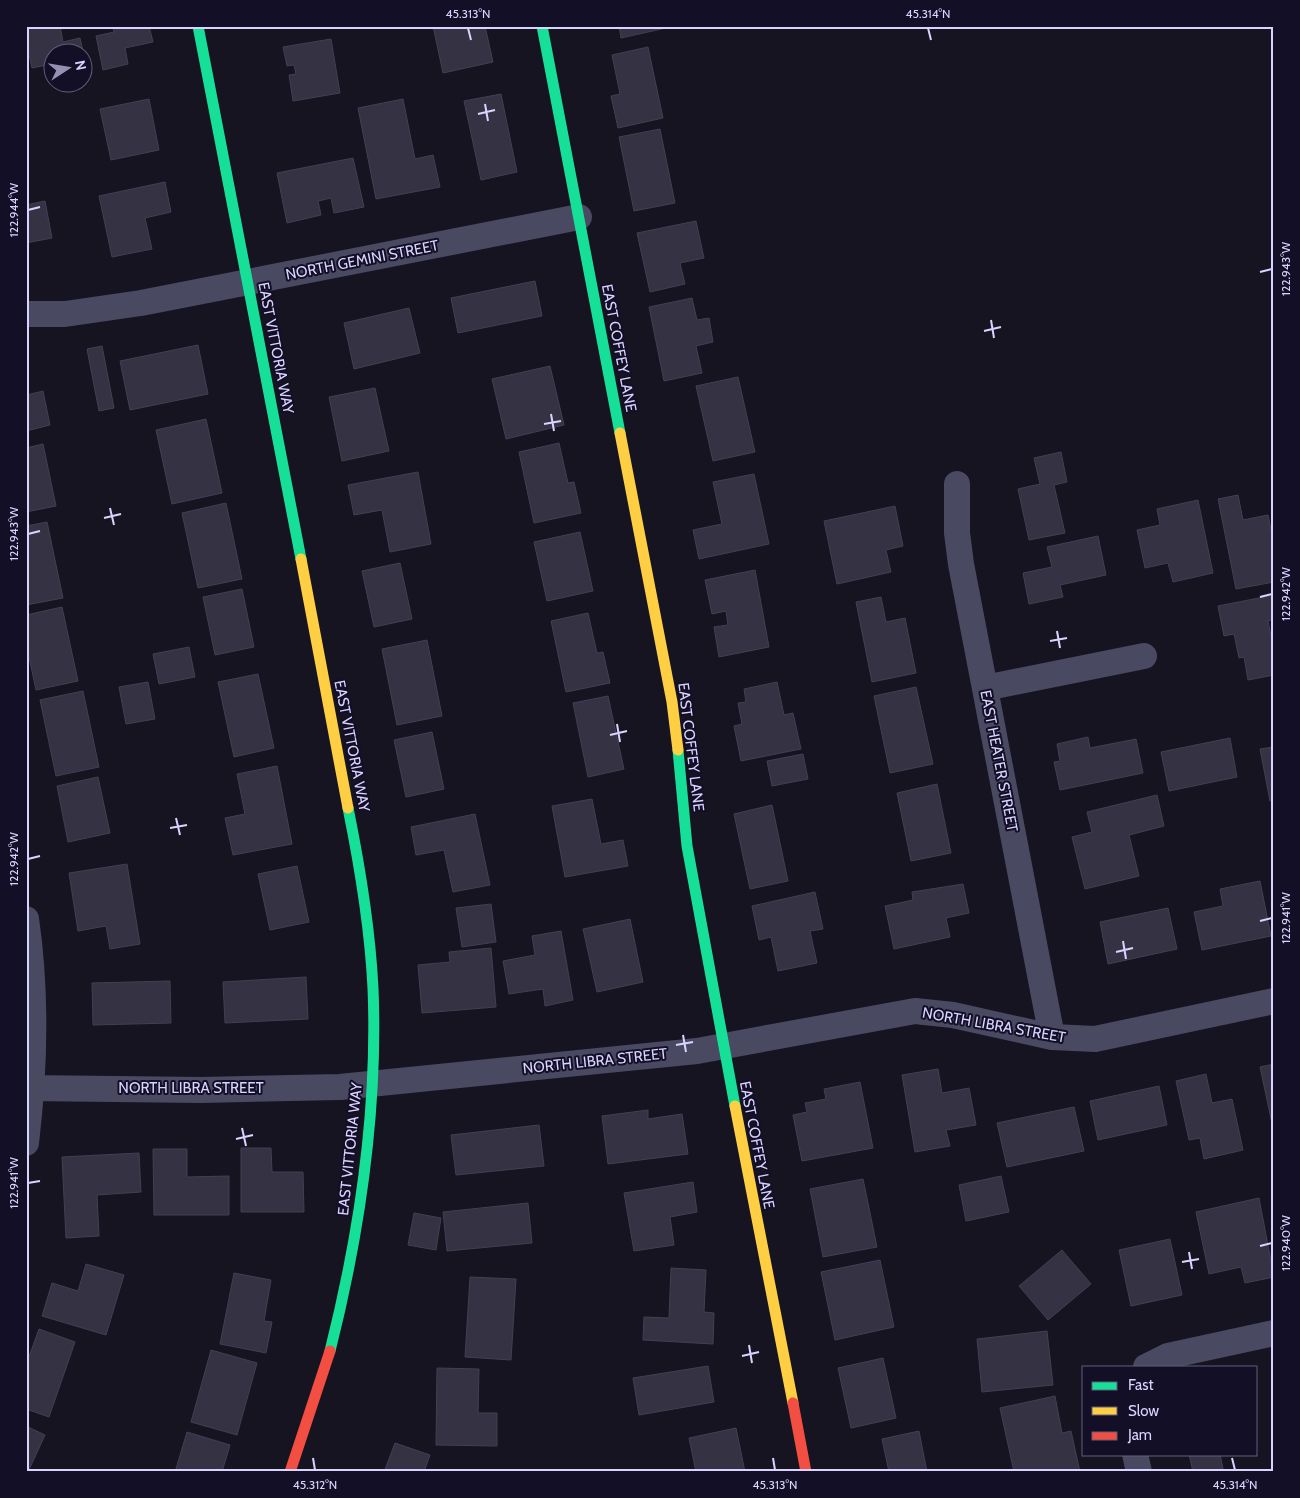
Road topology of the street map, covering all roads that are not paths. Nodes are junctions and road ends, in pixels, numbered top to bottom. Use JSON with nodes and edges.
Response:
{"nodes":[{"id":1,"x":198,"y":26,"type":"edge"},
{"id":2,"x":542,"y":26,"type":"edge"},
{"id":3,"x":578,"y":217,"type":"junction"},
{"id":4,"x":248,"y":283,"type":"junction"},
{"id":5,"x":26,"y":314,"type":"edge"},
{"id":6,"x":957,"y":484,"type":"dead end"},
{"id":7,"x":1144,"y":656,"type":"dead end"},
{"id":8,"x":985,"y":688,"type":"junction"},
{"id":9,"x":26,"y":919,"type":"edge"},
{"id":10,"x":1274,"y":1000,"type":"edge"},
{"id":11,"x":1052,"y":1037,"type":"junction"},
{"id":12,"x":723,"y":1047,"type":"junction"},
{"id":13,"x":372,"y":1083,"type":"junction"},
{"id":14,"x":29,"y":1088,"type":"edge"},
{"id":15,"x":26,"y":1143,"type":"edge"},
{"id":16,"x":1274,"y":1333,"type":"edge"},
{"id":17,"x":1148,"y":1366,"type":"edge"},
{"id":18,"x":1135,"y":1456,"type":"edge"},
{"id":19,"x":290,"y":1472,"type":"edge"},
{"id":20,"x":806,"y":1472,"type":"edge"},
{"id":21,"x":1138,"y":1472,"type":"edge"}],
"edges":[{"from":1,"to":4,"type":"street","name":"EAST VITTORIA WAY"},
{"from":2,"to":3,"type":"street","name":"EAST COFFEY LANE"},
{"from":3,"to":4,"type":"street","name":"NORTH GEMINI STREET"},
{"from":3,"to":12,"type":"street","name":"EAST COFFEY LANE"},
{"from":4,"to":5,"type":"street","name":"NORTH GEMINI STREET"},
{"from":4,"to":13,"type":"street","name":"EAST VITTORIA WAY"},
{"from":6,"to":8,"type":"street","name":"EAST HEATER STREET"},
{"from":7,"to":8,"type":"street"},
{"from":8,"to":11,"type":"street","name":"EAST HEATER STREET"},
{"from":9,"to":14,"type":"street"},
{"from":10,"to":11,"type":"street","name":"NORTH LIBRA STREET"},
{"from":11,"to":12,"type":"street","name":"NORTH LIBRA STREET"},
{"from":12,"to":13,"type":"street","name":"NORTH LIBRA STREET"},
{"from":12,"to":20,"type":"street","name":"EAST COFFEY LANE"},
{"from":13,"to":14,"type":"street","name":"NORTH LIBRA STREET"},
{"from":13,"to":19,"type":"street","name":"EAST VITTORIA WAY"},
{"from":14,"to":15,"type":"street"},
{"from":16,"to":17,"type":"street"},
{"from":18,"to":21,"type":"street"}]}
